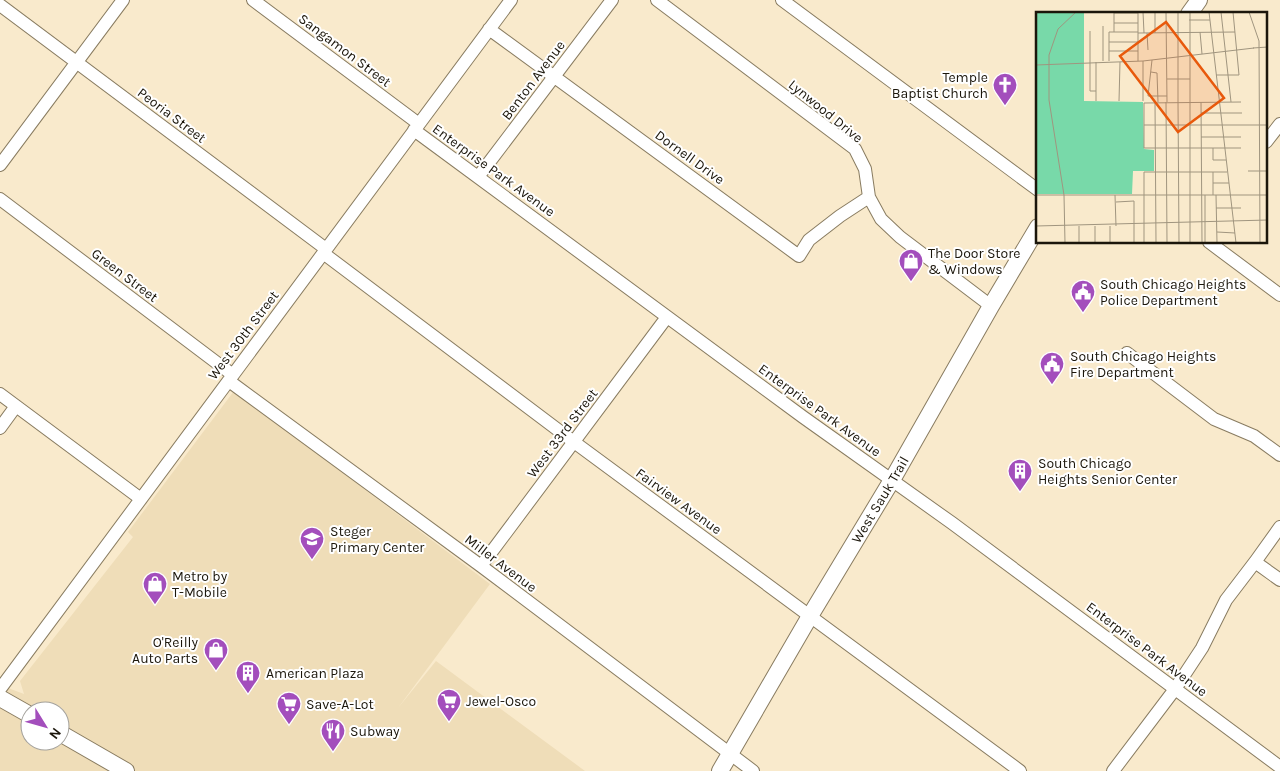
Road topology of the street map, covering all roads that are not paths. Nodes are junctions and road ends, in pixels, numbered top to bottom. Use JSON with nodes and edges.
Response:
{"nodes":[{"id":1,"x":123,"y":0,"type":"edge"},
{"id":2,"x":254,"y":0,"type":"edge"},
{"id":3,"x":511,"y":0,"type":"edge"},
{"id":4,"x":612,"y":0,"type":"edge"},
{"id":5,"x":657,"y":0,"type":"edge"},
{"id":6,"x":782,"y":0,"type":"edge"},
{"id":7,"x":1199,"y":0,"type":"edge"},
{"id":8,"x":0,"y":5,"type":"edge"},
{"id":9,"x":1190,"y":12,"type":"edge"},
{"id":10,"x":489,"y":29,"type":"junction"},
{"id":11,"x":77,"y":62,"type":"junction"},
{"id":12,"x":554,"y":77,"type":"junction"},
{"id":13,"x":1280,"y":124,"type":"edge"},
{"id":14,"x":417,"y":127,"type":"junction"},
{"id":15,"x":1268,"y":139,"type":"edge"},
{"id":16,"x":0,"y":165,"type":"edge"},
{"id":17,"x":478,"y":177,"type":"junction"},
{"id":18,"x":1036,"y":189,"type":"edge"},
{"id":19,"x":869,"y":197,"type":"junction"},
{"id":20,"x":0,"y":199,"type":"edge"},
{"id":21,"x":1036,"y":230,"type":"edge"},
{"id":22,"x":1212,"y":244,"type":"edge"},
{"id":23,"x":324,"y":251,"type":"junction"},
{"id":24,"x":1280,"y":295,"type":"edge"},
{"id":25,"x":991,"y":306,"type":"junction"},
{"id":26,"x":668,"y":317,"type":"junction"},
{"id":27,"x":1126,"y":353,"type":"dead end"},
{"id":28,"x":231,"y":378,"type":"junction"},
{"id":29,"x":0,"y":394,"type":"edge"},
{"id":30,"x":16,"y":406,"type":"junction"},
{"id":31,"x":0,"y":428,"type":"edge"},
{"id":32,"x":574,"y":442,"type":"junction"},
{"id":33,"x":1280,"y":455,"type":"edge"},
{"id":34,"x":892,"y":480,"type":"junction"},
{"id":35,"x":140,"y":499,"type":"junction"},
{"id":36,"x":1280,"y":528,"type":"edge"},
{"id":37,"x":1255,"y":562,"type":"junction"},
{"id":38,"x":480,"y":566,"type":"junction"},
{"id":39,"x":1280,"y":580,"type":"edge"},
{"id":40,"x":810,"y":616,"type":"junction"},
{"id":41,"x":0,"y":689,"type":"edge"},
{"id":42,"x":1175,"y":689,"type":"junction"},
{"id":43,"x":0,"y":698,"type":"edge"},
{"id":44,"x":20,"y":710,"type":"edge"},
{"id":45,"x":70,"y":739,"type":"edge"},
{"id":46,"x":730,"y":753,"type":"junction"},
{"id":47,"x":1280,"y":767,"type":"edge"},
{"id":48,"x":126,"y":771,"type":"edge"},
{"id":49,"x":720,"y":771,"type":"edge"},
{"id":50,"x":753,"y":771,"type":"edge"},
{"id":51,"x":1020,"y":771,"type":"edge"},
{"id":52,"x":1113,"y":771,"type":"edge"}],
"edges":[{"from":1,"to":11,"type":"street"},
{"from":2,"to":14,"type":"street","name":"Sangamon Street"},
{"from":3,"to":10,"type":"street","name":"West 30th Street"},
{"from":4,"to":12,"type":"street","name":"Benton Avenue"},
{"from":5,"to":19,"type":"street","name":"Lynwood Drive"},
{"from":6,"to":18,"type":"street"},
{"from":7,"to":9,"type":"main road"},
{"from":8,"to":11,"type":"street","name":"Peoria Street"},
{"from":10,"to":12,"type":"street","name":"Dornell Drive"},
{"from":10,"to":14,"type":"street","name":"West 30th Street"},
{"from":11,"to":16,"type":"street"},
{"from":11,"to":23,"type":"street","name":"Peoria Street"},
{"from":12,"to":17,"type":"street","name":"Benton Avenue"},
{"from":12,"to":19,"type":"street","name":"Dornell Drive"},
{"from":13,"to":15,"type":"street"},
{"from":14,"to":17,"type":"street","name":"Enterprise Park Avenue"},
{"from":14,"to":23,"type":"street","name":"West 30th Street"},
{"from":17,"to":26,"type":"street","name":"Enterprise Park Avenue"},
{"from":19,"to":25,"type":"street","name":"Lynwood Drive"},
{"from":20,"to":28,"type":"street","name":"Green Street"},
{"from":21,"to":25,"type":"main road","name":"West Sauk Trail"},
{"from":22,"to":24,"type":"street"},
{"from":23,"to":28,"type":"street","name":"West 30th Street"},
{"from":23,"to":32,"type":"street","name":"Fairview Avenue"},
{"from":25,"to":34,"type":"main road","name":"West Sauk Trail"},
{"from":26,"to":32,"type":"street","name":"West 33rd Street"},
{"from":26,"to":34,"type":"street","name":"Enterprise Park Avenue"},
{"from":27,"to":33,"type":"street"},
{"from":28,"to":35,"type":"street","name":"West 30th Street"},
{"from":28,"to":38,"type":"street","name":"Miller Avenue"},
{"from":29,"to":30,"type":"street"},
{"from":30,"to":31,"type":"street"},
{"from":30,"to":35,"type":"street"},
{"from":32,"to":38,"type":"street","name":"West 33rd Street"},
{"from":32,"to":40,"type":"street","name":"Fairview Avenue"},
{"from":34,"to":40,"type":"main road","name":"West Sauk Trail"},
{"from":34,"to":42,"type":"street","name":"Enterprise Park Avenue"},
{"from":35,"to":41,"type":"street","name":"West 30th Street"},
{"from":36,"to":37,"type":"street"},
{"from":37,"to":39,"type":"street"},
{"from":37,"to":42,"type":"street"},
{"from":38,"to":46,"type":"street","name":"Miller Avenue"},
{"from":40,"to":46,"type":"main road","name":"West Sauk Trail"},
{"from":40,"to":51,"type":"street","name":"Fairview Avenue"},
{"from":42,"to":47,"type":"street","name":"Enterprise Park Avenue"},
{"from":42,"to":52,"type":"street"},
{"from":43,"to":44,"type":"main road"},
{"from":45,"to":48,"type":"main road"},
{"from":46,"to":49,"type":"main road","name":"West Sauk Trail"},
{"from":46,"to":50,"type":"street","name":"Miller Avenue"}]}
